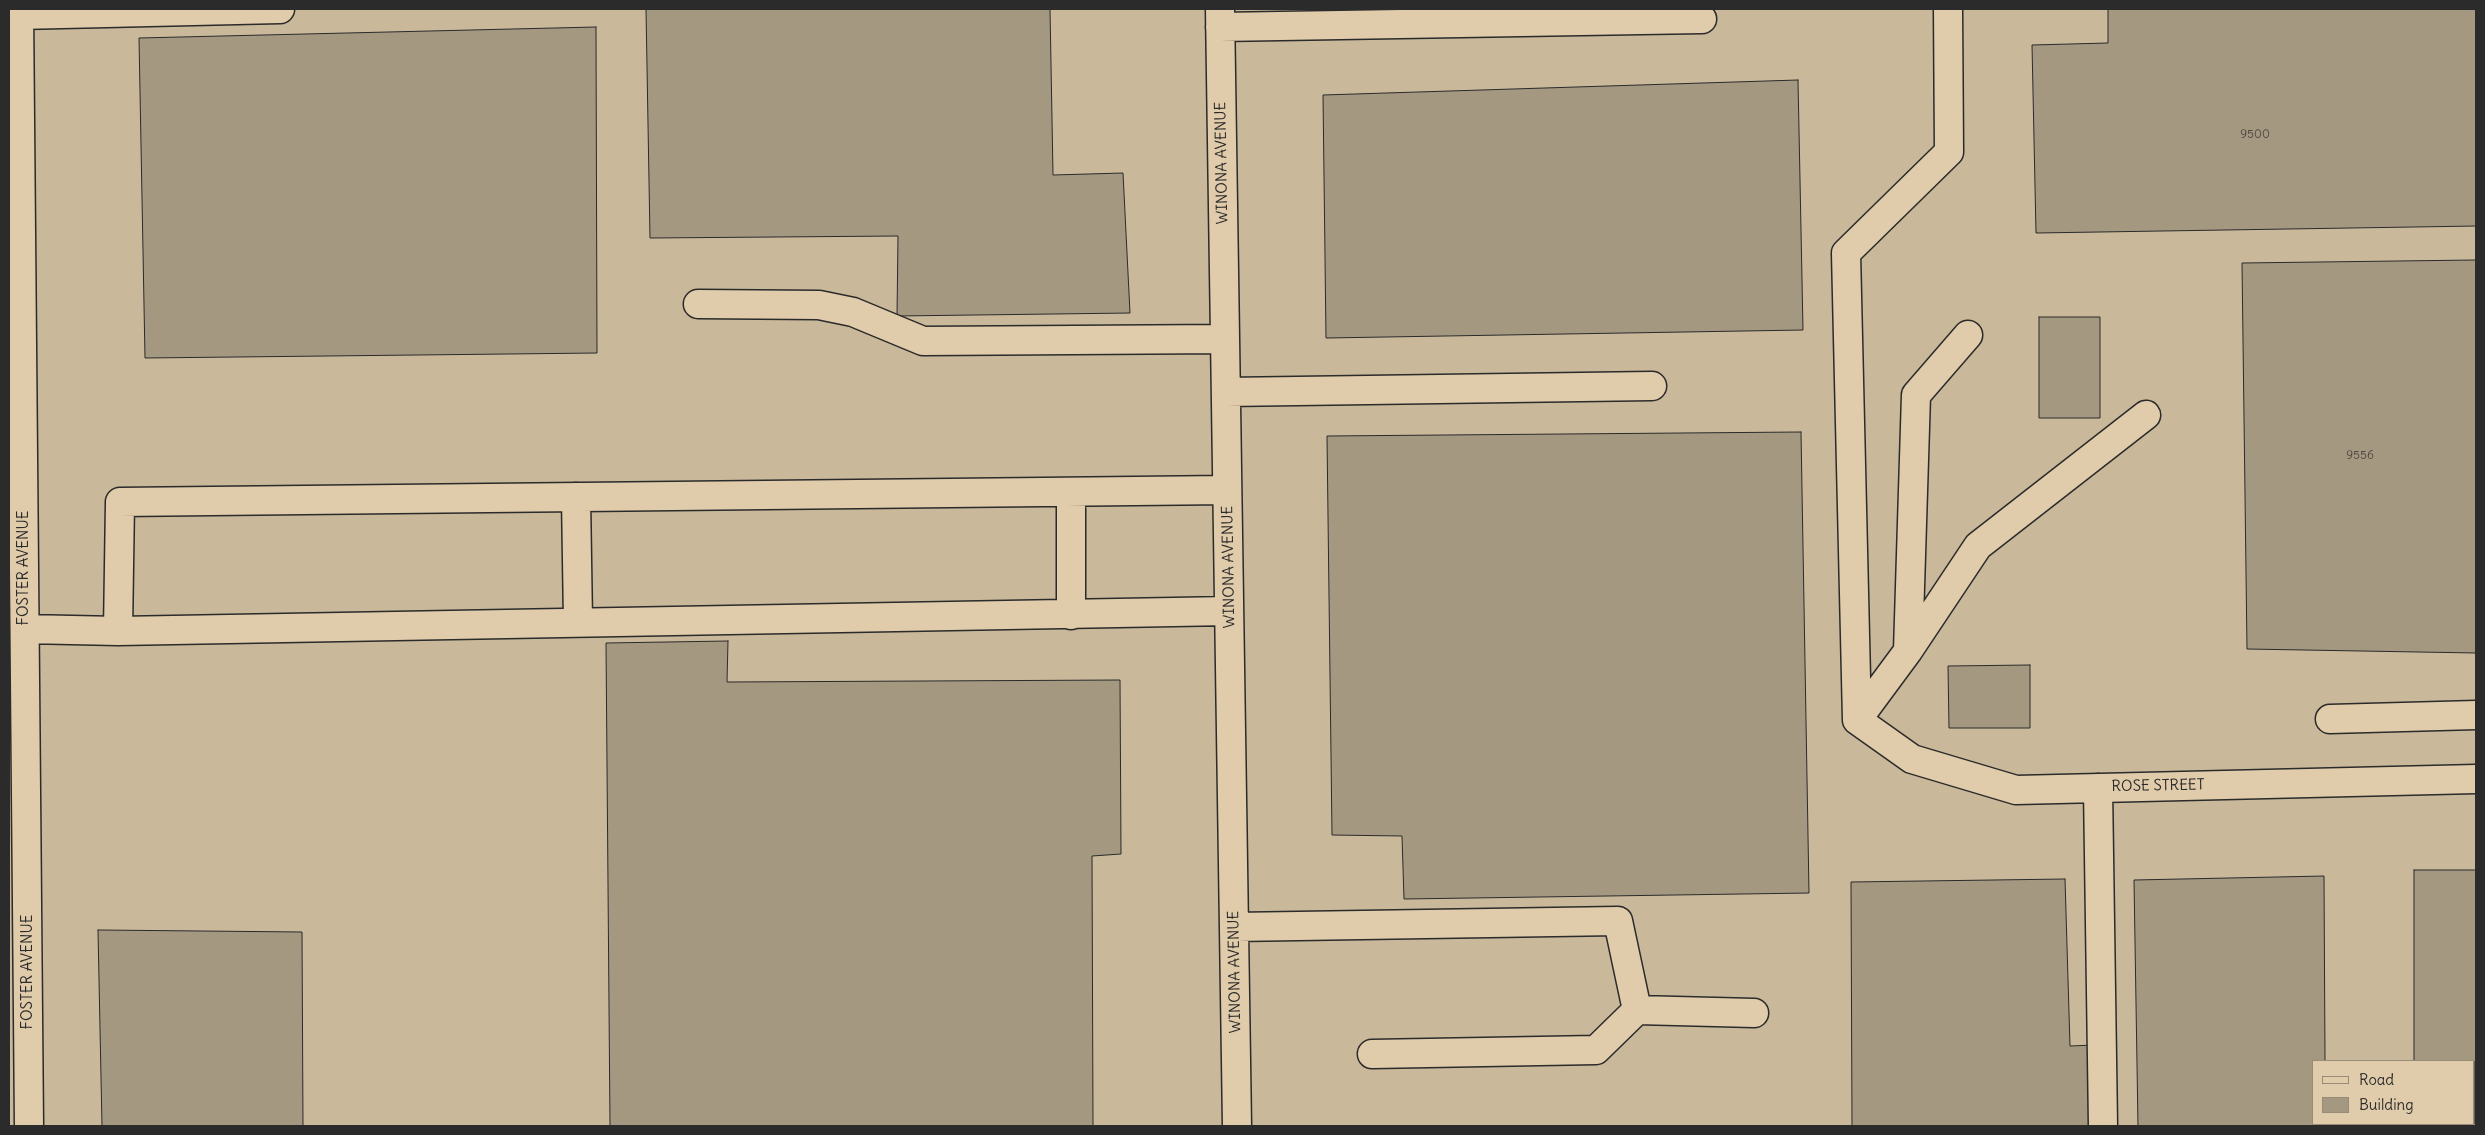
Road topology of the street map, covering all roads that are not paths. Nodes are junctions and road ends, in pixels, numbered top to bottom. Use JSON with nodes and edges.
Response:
{"nodes":[{"id":1,"x":280,"y":9,"type":"edge"},
{"id":2,"x":1948,"y":9,"type":"edge"},
{"id":3,"x":19,"y":12,"type":"edge"},
{"id":4,"x":1220,"y":18,"type":"edge"},
{"id":5,"x":1702,"y":19,"type":"dead end"},
{"id":6,"x":698,"y":304,"type":"dead end"},
{"id":7,"x":1968,"y":335,"type":"dead end"},
{"id":8,"x":1225,"y":339,"type":"junction"},
{"id":9,"x":1652,"y":386,"type":"dead end"},
{"id":10,"x":1226,"y":392,"type":"junction"},
{"id":11,"x":2146,"y":415,"type":"dead end"},
{"id":12,"x":1227,"y":490,"type":"junction"},
{"id":13,"x":1071,"y":492,"type":"junction"},
{"id":14,"x":576,"y":497,"type":"junction"},
{"id":15,"x":16,"y":544,"type":"edge"},
{"id":16,"x":1229,"y":611,"type":"junction"},
{"id":17,"x":1071,"y":615,"type":"junction"},
{"id":18,"x":578,"y":622,"type":"junction"},
{"id":19,"x":25,"y":629,"type":"junction"},
{"id":20,"x":118,"y":632,"type":"junction"},
{"id":21,"x":1908,"y":651,"type":"junction"},
{"id":22,"x":2476,"y":715,"type":"edge"},
{"id":23,"x":2330,"y":719,"type":"dead end"},
{"id":24,"x":1857,"y":720,"type":"junction"},
{"id":25,"x":2476,"y":779,"type":"edge"},
{"id":26,"x":2098,"y":788,"type":"junction"},
{"id":27,"x":1234,"y":927,"type":"junction"},
{"id":28,"x":1637,"y":1010,"type":"junction"},
{"id":29,"x":1754,"y":1013,"type":"dead end"},
{"id":30,"x":1372,"y":1054,"type":"dead end"},
{"id":31,"x":29,"y":1126,"type":"edge"},
{"id":32,"x":1237,"y":1126,"type":"edge"},
{"id":33,"x":2103,"y":1126,"type":"edge"}],
"edges":[{"from":1,"to":3,"type":"street"},
{"from":2,"to":24,"type":"street"},
{"from":3,"to":15,"type":"street","name":"FOSTER AVENUE"},
{"from":4,"to":5,"type":"street"},
{"from":4,"to":8,"type":"street","name":"WINONA AVENUE"},
{"from":6,"to":8,"type":"street"},
{"from":7,"to":21,"type":"street"},
{"from":8,"to":10,"type":"street","name":"WINONA AVENUE"},
{"from":9,"to":10,"type":"street"},
{"from":10,"to":12,"type":"street","name":"WINONA AVENUE"},
{"from":11,"to":21,"type":"street"},
{"from":12,"to":13,"type":"street"},
{"from":12,"to":16,"type":"street","name":"WINONA AVENUE"},
{"from":13,"to":14,"type":"street"},
{"from":13,"to":17,"type":"street"},
{"from":14,"to":18,"type":"street"},
{"from":14,"to":20,"type":"street"},
{"from":15,"to":19,"type":"street","name":"FOSTER AVENUE"},
{"from":16,"to":17,"type":"street"},
{"from":16,"to":27,"type":"street","name":"WINONA AVENUE"},
{"from":17,"to":18,"type":"street"},
{"from":18,"to":20,"type":"street"},
{"from":19,"to":20,"type":"street"},
{"from":19,"to":31,"type":"street","name":"FOSTER AVENUE"},
{"from":21,"to":24,"type":"street"},
{"from":22,"to":23,"type":"street"},
{"from":24,"to":26,"type":"street","name":"ROSE STREET"},
{"from":25,"to":26,"type":"street","name":"ROSE STREET"},
{"from":26,"to":33,"type":"street"},
{"from":27,"to":28,"type":"street"},
{"from":27,"to":32,"type":"street","name":"WINONA AVENUE"},
{"from":28,"to":29,"type":"street"},
{"from":28,"to":30,"type":"street"}]}
